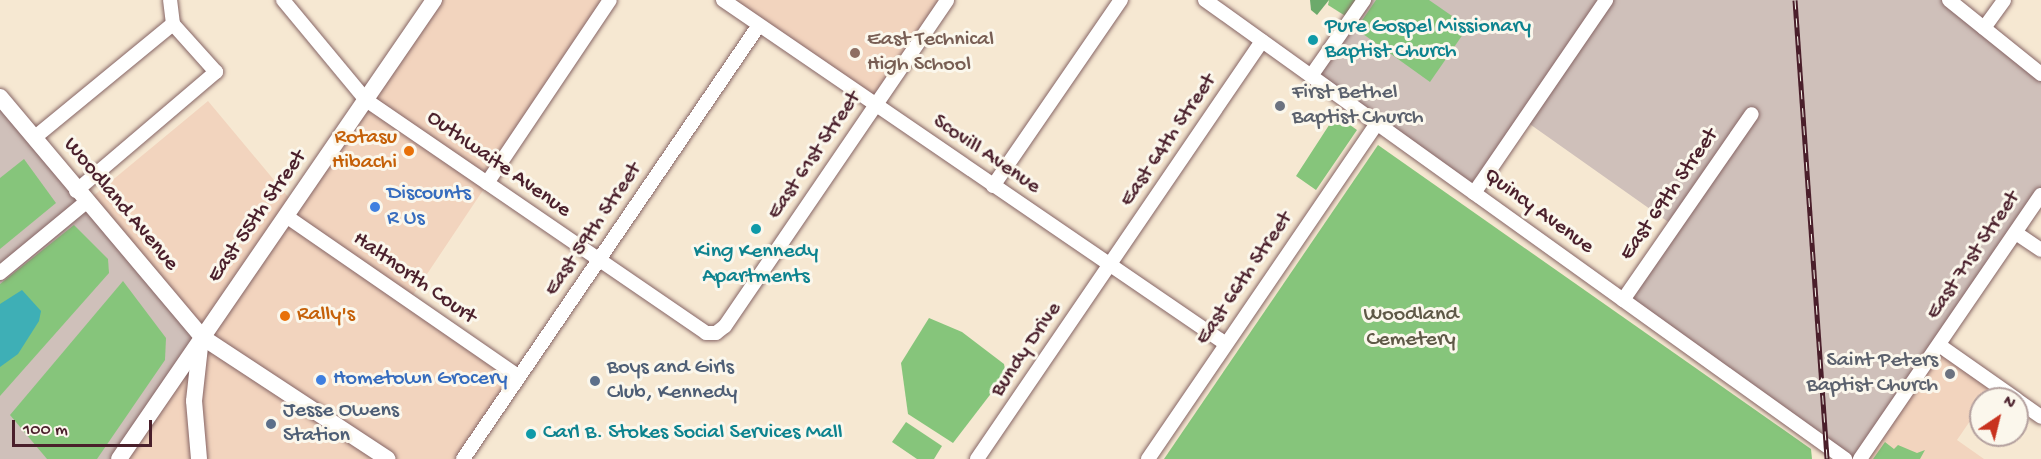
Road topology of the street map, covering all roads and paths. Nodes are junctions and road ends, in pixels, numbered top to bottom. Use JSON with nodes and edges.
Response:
{"nodes":[{"id":1,"x":170,"y":0,"type":"edge"},
{"id":2,"x":283,"y":0,"type":"edge"},
{"id":3,"x":434,"y":0,"type":"edge"},
{"id":4,"x":610,"y":0,"type":"edge"},
{"id":5,"x":723,"y":0,"type":"edge"},
{"id":6,"x":947,"y":0,"type":"edge"},
{"id":7,"x":1120,"y":0,"type":"edge"},
{"id":8,"x":1205,"y":0,"type":"edge"},
{"id":9,"x":1364,"y":0,"type":"edge"},
{"id":10,"x":1606,"y":0,"type":"edge"},
{"id":11,"x":1949,"y":0,"type":"edge"},
{"id":12,"x":2004,"y":0,"type":"edge"},
{"id":13,"x":173,"y":24,"type":"junction"},
{"id":14,"x":759,"y":25,"type":"junction"},
{"id":15,"x":1984,"y":28,"type":"junction"},
{"id":16,"x":1263,"y":41,"type":"junction"},
{"id":17,"x":2041,"y":74,"type":"edge"},
{"id":18,"x":1311,"y":76,"type":"junction"},
{"id":19,"x":0,"y":97,"type":"edge"},
{"id":20,"x":366,"y":100,"type":"junction"},
{"id":21,"x":875,"y":105,"type":"junction"},
{"id":22,"x":1752,"y":114,"type":"dead end"},
{"id":23,"x":1377,"y":123,"type":"junction"},
{"id":24,"x":34,"y":138,"type":"junction"},
{"id":25,"x":487,"y":183,"type":"junction"},
{"id":26,"x":993,"y":186,"type":"junction"},
{"id":27,"x":1474,"y":193,"type":"junction"},
{"id":28,"x":2041,"y":195,"type":"edge"},
{"id":29,"x":81,"y":197,"type":"junction"},
{"id":30,"x":286,"y":216,"type":"junction"},
{"id":31,"x":2016,"y":233,"type":"junction"},
{"id":32,"x":2041,"y":250,"type":"edge"},
{"id":33,"x":600,"y":261,"type":"junction"},
{"id":34,"x":1110,"y":265,"type":"junction"},
{"id":35,"x":0,"y":273,"type":"edge"},
{"id":36,"x":1623,"y":300,"type":"junction"},
{"id":37,"x":716,"y":333,"type":"joint"},
{"id":38,"x":202,"y":337,"type":"junction"},
{"id":39,"x":1227,"y":344,"type":"junction"},
{"id":40,"x":1939,"y":345,"type":"junction"},
{"id":41,"x":519,"y":377,"type":"junction"},
{"id":42,"x":2000,"y":387,"type":"edge"},
{"id":43,"x":119,"y":459,"type":"edge"},
{"id":44,"x":199,"y":459,"type":"edge"},
{"id":45,"x":388,"y":459,"type":"edge"},
{"id":46,"x":463,"y":459,"type":"edge"},
{"id":47,"x":978,"y":459,"type":"edge"},
{"id":48,"x":1148,"y":459,"type":"edge"},
{"id":49,"x":1845,"y":459,"type":"edge"},
{"id":50,"x":1860,"y":459,"type":"edge"}],
"edges":[{"from":1,"to":13,"type":"street"},
{"from":2,"to":20,"type":"street","name":"Outhwaite Avenue"},
{"from":3,"to":20,"type":"main road","name":"East 55th Street"},
{"from":4,"to":25,"type":"street"},
{"from":5,"to":14,"type":"street","name":"Scovill Avenue"},
{"from":6,"to":21,"type":"street","name":"East 61st Street"},
{"from":7,"to":26,"type":"street"},
{"from":8,"to":16,"type":"street","name":"Quincy Avenue"},
{"from":9,"to":18,"type":"street"},
{"from":10,"to":27,"type":"street"},
{"from":11,"to":15,"type":"street"},
{"from":12,"to":15,"type":"street"},
{"from":13,"to":24,"type":"street"},
{"from":13,"to":29,"type":"street"},
{"from":14,"to":21,"type":"street","name":"Scovill Avenue"},
{"from":14,"to":33,"type":"street","name":"East 59th Street"},
{"from":15,"to":17,"type":"street"},
{"from":16,"to":18,"type":"street","name":"Quincy Avenue"},
{"from":16,"to":34,"type":"street","name":"East 64th Street"},
{"from":18,"to":23,"type":"street","name":"Quincy Avenue"},
{"from":19,"to":24,"type":"main road","name":"Woodland Avenue"},
{"from":20,"to":25,"type":"street","name":"Outhwaite Avenue"},
{"from":20,"to":30,"type":"main road","name":"East 55th Street"},
{"from":21,"to":26,"type":"street","name":"Scovill Avenue"},
{"from":21,"to":37,"type":"street","name":"East 61st Street"},
{"from":22,"to":36,"type":"street","name":"East 69th Street"},
{"from":23,"to":27,"type":"street","name":"Quincy Avenue"},
{"from":23,"to":39,"type":"street","name":"East 66th Street"},
{"from":24,"to":29,"type":"main road","name":"Woodland Avenue"},
{"from":25,"to":33,"type":"street","name":"Outhwaite Avenue"},
{"from":26,"to":34,"type":"street","name":"Scovill Avenue"},
{"from":27,"to":36,"type":"street","name":"Quincy Avenue"},
{"from":28,"to":31,"type":"street","name":"East 71st Street"},
{"from":29,"to":35,"type":"street"},
{"from":29,"to":38,"type":"main road","name":"Woodland Avenue"},
{"from":30,"to":38,"type":"main road","name":"East 55th Street"},
{"from":30,"to":41,"type":"street","name":"Haltnorth Court"},
{"from":31,"to":32,"type":"street"},
{"from":31,"to":40,"type":"street","name":"East 71st Street"},
{"from":33,"to":37,"type":"street","name":"Outhwaite Avenue"},
{"from":33,"to":41,"type":"street","name":"East 59th Street"},
{"from":34,"to":39,"type":"street","name":"Scovill Avenue"},
{"from":34,"to":47,"type":"street","name":"Bundy Drive"},
{"from":36,"to":49,"type":"street","name":"Quincy Avenue"},
{"from":38,"to":43,"type":"main road","name":"East 55th Street"},
{"from":38,"to":44,"type":"main road"},
{"from":38,"to":45,"type":"main road","name":"Woodland Avenue"},
{"from":39,"to":48,"type":"street","name":"East 66th Street"},
{"from":40,"to":42,"type":"street"},
{"from":40,"to":50,"type":"street","name":"East 71st Street"},
{"from":41,"to":46,"type":"street","name":"East 59th Street"}]}
